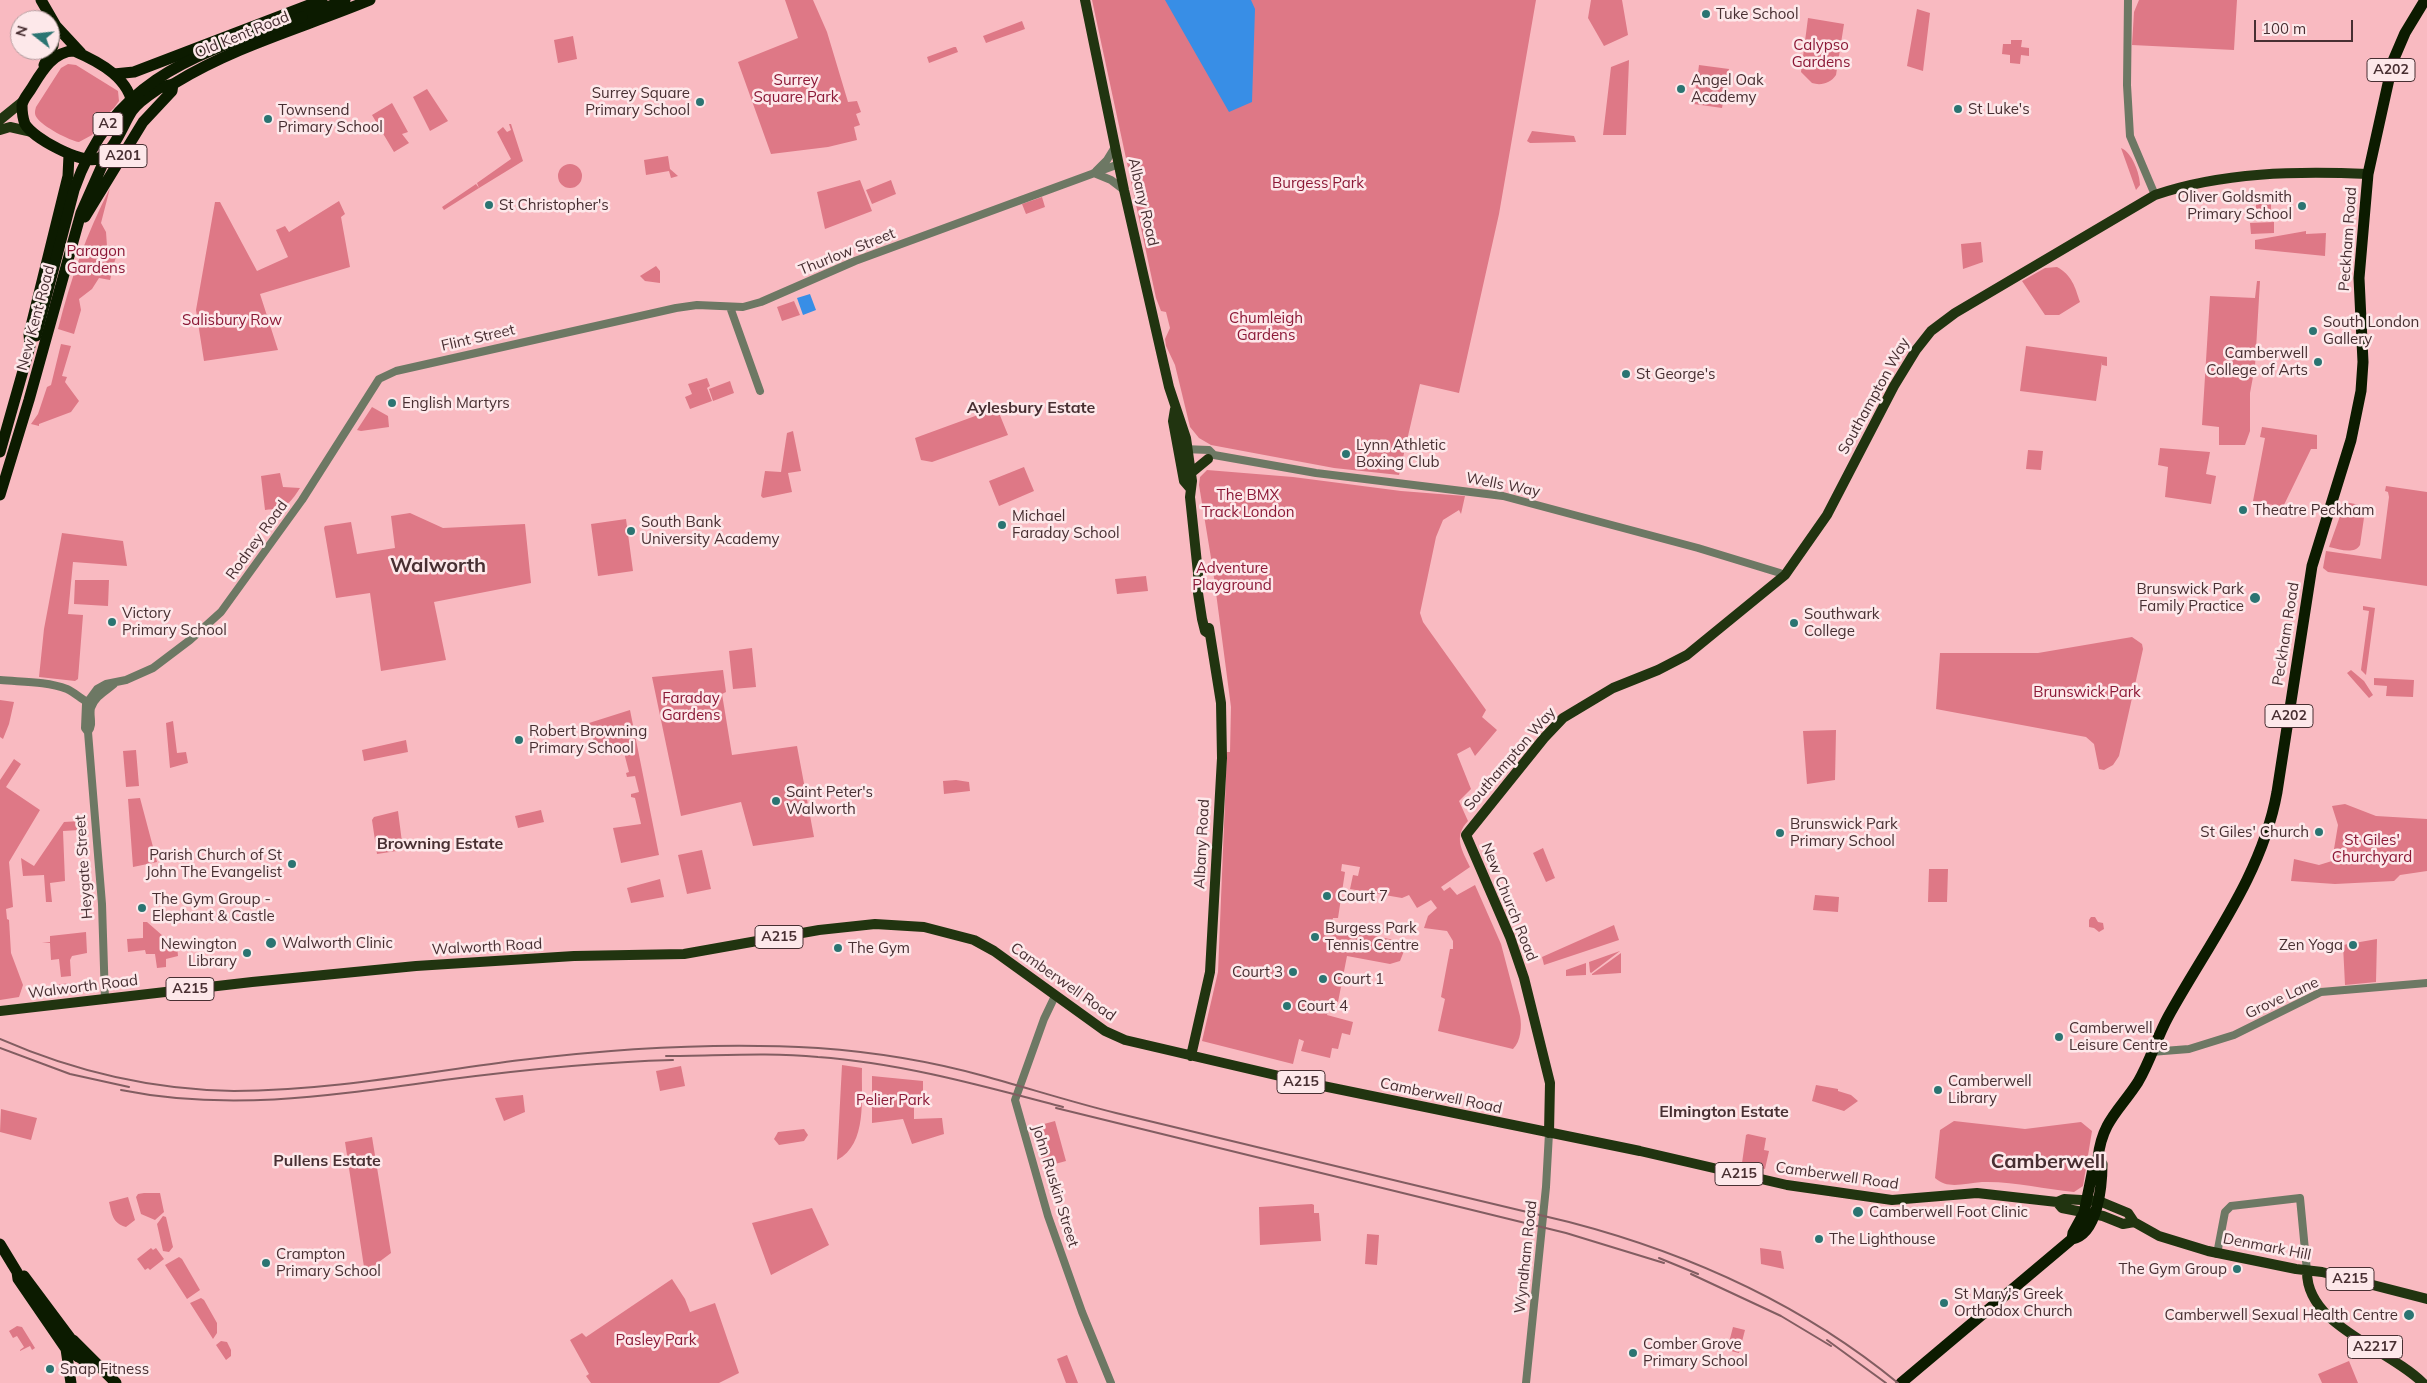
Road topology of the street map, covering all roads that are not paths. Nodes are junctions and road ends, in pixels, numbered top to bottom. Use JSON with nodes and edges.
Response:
{"nodes":[{"id":1,"x":322,"y":0,"type":"edge"},
{"id":2,"x":345,"y":0,"type":"edge"},
{"id":3,"x":370,"y":0,"type":"edge"},
{"id":4,"x":1085,"y":0,"type":"edge"},
{"id":5,"x":2128,"y":0,"type":"edge"},
{"id":6,"x":2425,"y":0,"type":"edge"},
{"id":7,"x":300,"y":8,"type":"edge"},
{"id":8,"x":60,"y":30,"type":"edge"},
{"id":9,"x":84,"y":56,"type":"junction"},
{"id":10,"x":47,"y":60,"type":"edge"},
{"id":11,"x":43,"y":70,"type":"junction"},
{"id":12,"x":114,"y":74,"type":"junction"},
{"id":13,"x":173,"y":84,"type":"junction"},
{"id":14,"x":22,"y":102,"type":"junction"},
{"id":15,"x":133,"y":109,"type":"junction"},
{"id":16,"x":0,"y":120,"type":"edge"},
{"id":17,"x":0,"y":130,"type":"edge"},
{"id":18,"x":32,"y":132,"type":"junction"},
{"id":19,"x":1115,"y":146,"type":"junction"},
{"id":20,"x":108,"y":152,"type":"junction"},
{"id":21,"x":69,"y":155,"type":"junction"},
{"id":22,"x":1119,"y":164,"type":"junction"},
{"id":23,"x":1094,"y":173,"type":"junction"},
{"id":24,"x":2368,"y":174,"type":"junction"},
{"id":25,"x":1124,"y":190,"type":"junction"},
{"id":26,"x":2155,"y":195,"type":"junction"},
{"id":27,"x":76,"y":232,"type":"junction"},
{"id":28,"x":730,"y":308,"type":"junction"},
{"id":29,"x":578,"y":329,"type":"joint"},
{"id":30,"x":33,"y":341,"type":"junction"},
{"id":31,"x":386,"y":375,"type":"joint"},
{"id":32,"x":760,"y":391,"type":"dead end"},
{"id":33,"x":0,"y":452,"type":"edge"},
{"id":34,"x":1184,"y":454,"type":"junction"},
{"id":35,"x":1211,"y":457,"type":"junction"},
{"id":36,"x":1191,"y":473,"type":"junction"},
{"id":37,"x":1190,"y":488,"type":"junction"},
{"id":38,"x":0,"y":495,"type":"edge"},
{"id":39,"x":1782,"y":574,"type":"junction"},
{"id":40,"x":0,"y":680,"type":"edge"},
{"id":41,"x":90,"y":702,"type":"junction"},
{"id":42,"x":1466,"y":835,"type":"joint"},
{"id":43,"x":974,"y":940,"type":"joint"},
{"id":44,"x":2427,"y":982,"type":"edge"},
{"id":45,"x":1055,"y":996,"type":"junction"},
{"id":46,"x":105,"y":1000,"type":"junction"},
{"id":47,"x":0,"y":1011,"type":"edge"},
{"id":48,"x":2151,"y":1052,"type":"junction"},
{"id":49,"x":1191,"y":1056,"type":"junction"},
{"id":50,"x":1549,"y":1133,"type":"junction"},
{"id":51,"x":2093,"y":1200,"type":"junction"},
{"id":52,"x":2057,"y":1202,"type":"junction"},
{"id":53,"x":2089,"y":1214,"type":"junction"},
{"id":54,"x":2134,"y":1222,"type":"junction"},
{"id":55,"x":0,"y":1244,"type":"edge"},
{"id":56,"x":2217,"y":1254,"type":"junction"},
{"id":57,"x":2307,"y":1271,"type":"junction"},
{"id":58,"x":2427,"y":1299,"type":"edge"},
{"id":59,"x":68,"y":1344,"type":"junction"},
{"id":60,"x":85,"y":1356,"type":"junction"},
{"id":61,"x":70,"y":1370,"type":"junction"},
{"id":62,"x":71,"y":1383,"type":"edge"},
{"id":63,"x":116,"y":1383,"type":"edge"},
{"id":64,"x":1111,"y":1383,"type":"edge"},
{"id":65,"x":1526,"y":1383,"type":"edge"},
{"id":66,"x":1901,"y":1383,"type":"edge"},
{"id":67,"x":2423,"y":1383,"type":"edge"}],
"edges":[{"from":1,"to":7,"type":"highway","name":"Old Kent Road","number":"A2"},
{"from":2,"to":7,"type":"highway","number":"A2"},
{"from":3,"to":13,"type":"highway","name":"Old Kent Road","number":"A2"},
{"from":4,"to":19,"type":"main road","name":"Albany Road"},
{"from":5,"to":26,"type":"street"},
{"from":6,"to":24,"type":"highway","name":"Peckham Road","number":"A202"},
{"from":7,"to":12,"type":"highway","name":"Old Kent Road","number":"A2"},
{"from":7,"to":30,"type":"highway","number":"A2","bridge":true},
{"from":8,"to":9,"type":"highway"},
{"from":9,"to":11,"type":"highway","number":"A2"},
{"from":9,"to":12,"type":"highway","number":"A2"},
{"from":10,"to":11,"type":"highway"},
{"from":11,"to":14,"type":"highway","number":"A2"},
{"from":12,"to":15,"type":"highway","number":"A2"},
{"from":13,"to":15,"type":"highway","name":"Old Kent Road","number":"A2"},
{"from":13,"to":27,"type":"highway","number":"A201"},
{"from":14,"to":16,"type":"main road","number":"A2"},
{"from":14,"to":18,"type":"highway"},
{"from":15,"to":20,"type":"highway","number":"A2"},
{"from":17,"to":18,"type":"main road","number":"A2"},
{"from":18,"to":21,"type":"highway","number":"A2"},
{"from":19,"to":22,"type":"main road","name":"Albany Road"},
{"from":19,"to":23,"type":"street"},
{"from":20,"to":21,"type":"highway","number":"A2"},
{"from":20,"to":27,"type":"highway","name":"New Kent Road","number":"A201"},
{"from":21,"to":30,"type":"highway","name":"New Kent Road"},
{"from":22,"to":23,"type":"street","name":"Thurlow Street"},
{"from":22,"to":25,"type":"main road","name":"Albany Road"},
{"from":23,"to":25,"type":"street"},
{"from":23,"to":28,"type":"street","name":"Thurlow Street"},
{"from":24,"to":26,"type":"main road","name":"Southampton Way"},
{"from":24,"to":48,"type":"highway","name":"Peckham Road","number":"A202"},
{"from":25,"to":34,"type":"main road","name":"Albany Road"},
{"from":26,"to":39,"type":"main road","name":"Southampton Way"},
{"from":27,"to":38,"type":"highway","name":"New Kent Road","number":"A201"},
{"from":28,"to":29,"type":"street","name":"Thurlow Street"},
{"from":28,"to":32,"type":"street"},
{"from":29,"to":31,"type":"street","name":"Flint Street"},
{"from":30,"to":33,"type":"highway","name":"New Kent Road"},
{"from":31,"to":41,"type":"street","name":"Rodney Road"},
{"from":34,"to":35,"type":"street","name":"Wells Way"},
{"from":34,"to":36,"type":"main road","name":"Albany Road"},
{"from":34,"to":37,"type":"main road","name":"Albany Road"},
{"from":35,"to":36,"type":"main road"},
{"from":35,"to":39,"type":"street","name":"Wells Way"},
{"from":36,"to":37,"type":"main road","name":"Albany Road"},
{"from":37,"to":49,"type":"main road","name":"Albany Road"},
{"from":39,"to":42,"type":"main road","name":"Southampton Way"},
{"from":40,"to":41,"type":"street"},
{"from":41,"to":46,"type":"street","name":"Heygate Street"},
{"from":42,"to":50,"type":"main road","name":"New Church Road"},
{"from":43,"to":45,"type":"main road","name":"Camberwell Road","number":"A215"},
{"from":43,"to":46,"type":"main road","name":"Walworth Road","number":"A215"},
{"from":44,"to":48,"type":"street","name":"Grove Lane"},
{"from":45,"to":49,"type":"main road","name":"Camberwell Road","number":"A215"},
{"from":45,"to":64,"type":"street","name":"John Ruskin Street"},
{"from":46,"to":47,"type":"main road","name":"Walworth Road","number":"A215"},
{"from":48,"to":51,"type":"highway","number":"A202"},
{"from":49,"to":50,"type":"main road","name":"Camberwell Road","number":"A215"},
{"from":50,"to":52,"type":"main road","name":"Camberwell Road","number":"A215"},
{"from":50,"to":65,"type":"street","name":"Wyndham Road"},
{"from":51,"to":52,"type":"main road","number":"A215"},
{"from":51,"to":53,"type":"highway","number":"A202"},
{"from":51,"to":54,"type":"main road","name":"Denmark Hill","number":"A215"},
{"from":52,"to":53,"type":"main road","number":"A215"},
{"from":53,"to":54,"type":"main road","name":"Denmark Hill","number":"A215"},
{"from":53,"to":66,"type":"highway","number":"A202"},
{"from":54,"to":56,"type":"main road","name":"Denmark Hill","number":"A215"},
{"from":55,"to":59,"type":"highway"},
{"from":56,"to":57,"type":"main road","name":"Denmark Hill","number":"A215"},
{"from":56,"to":57,"type":"street"},
{"from":57,"to":58,"type":"main road","name":"Denmark Hill","number":"A215"},
{"from":57,"to":67,"type":"main road","number":"A2217"},
{"from":59,"to":60,"type":"highway"},
{"from":59,"to":61,"type":"highway"},
{"from":60,"to":61,"type":"highway"},
{"from":60,"to":63,"type":"highway"},
{"from":61,"to":62,"type":"highway"}]}
